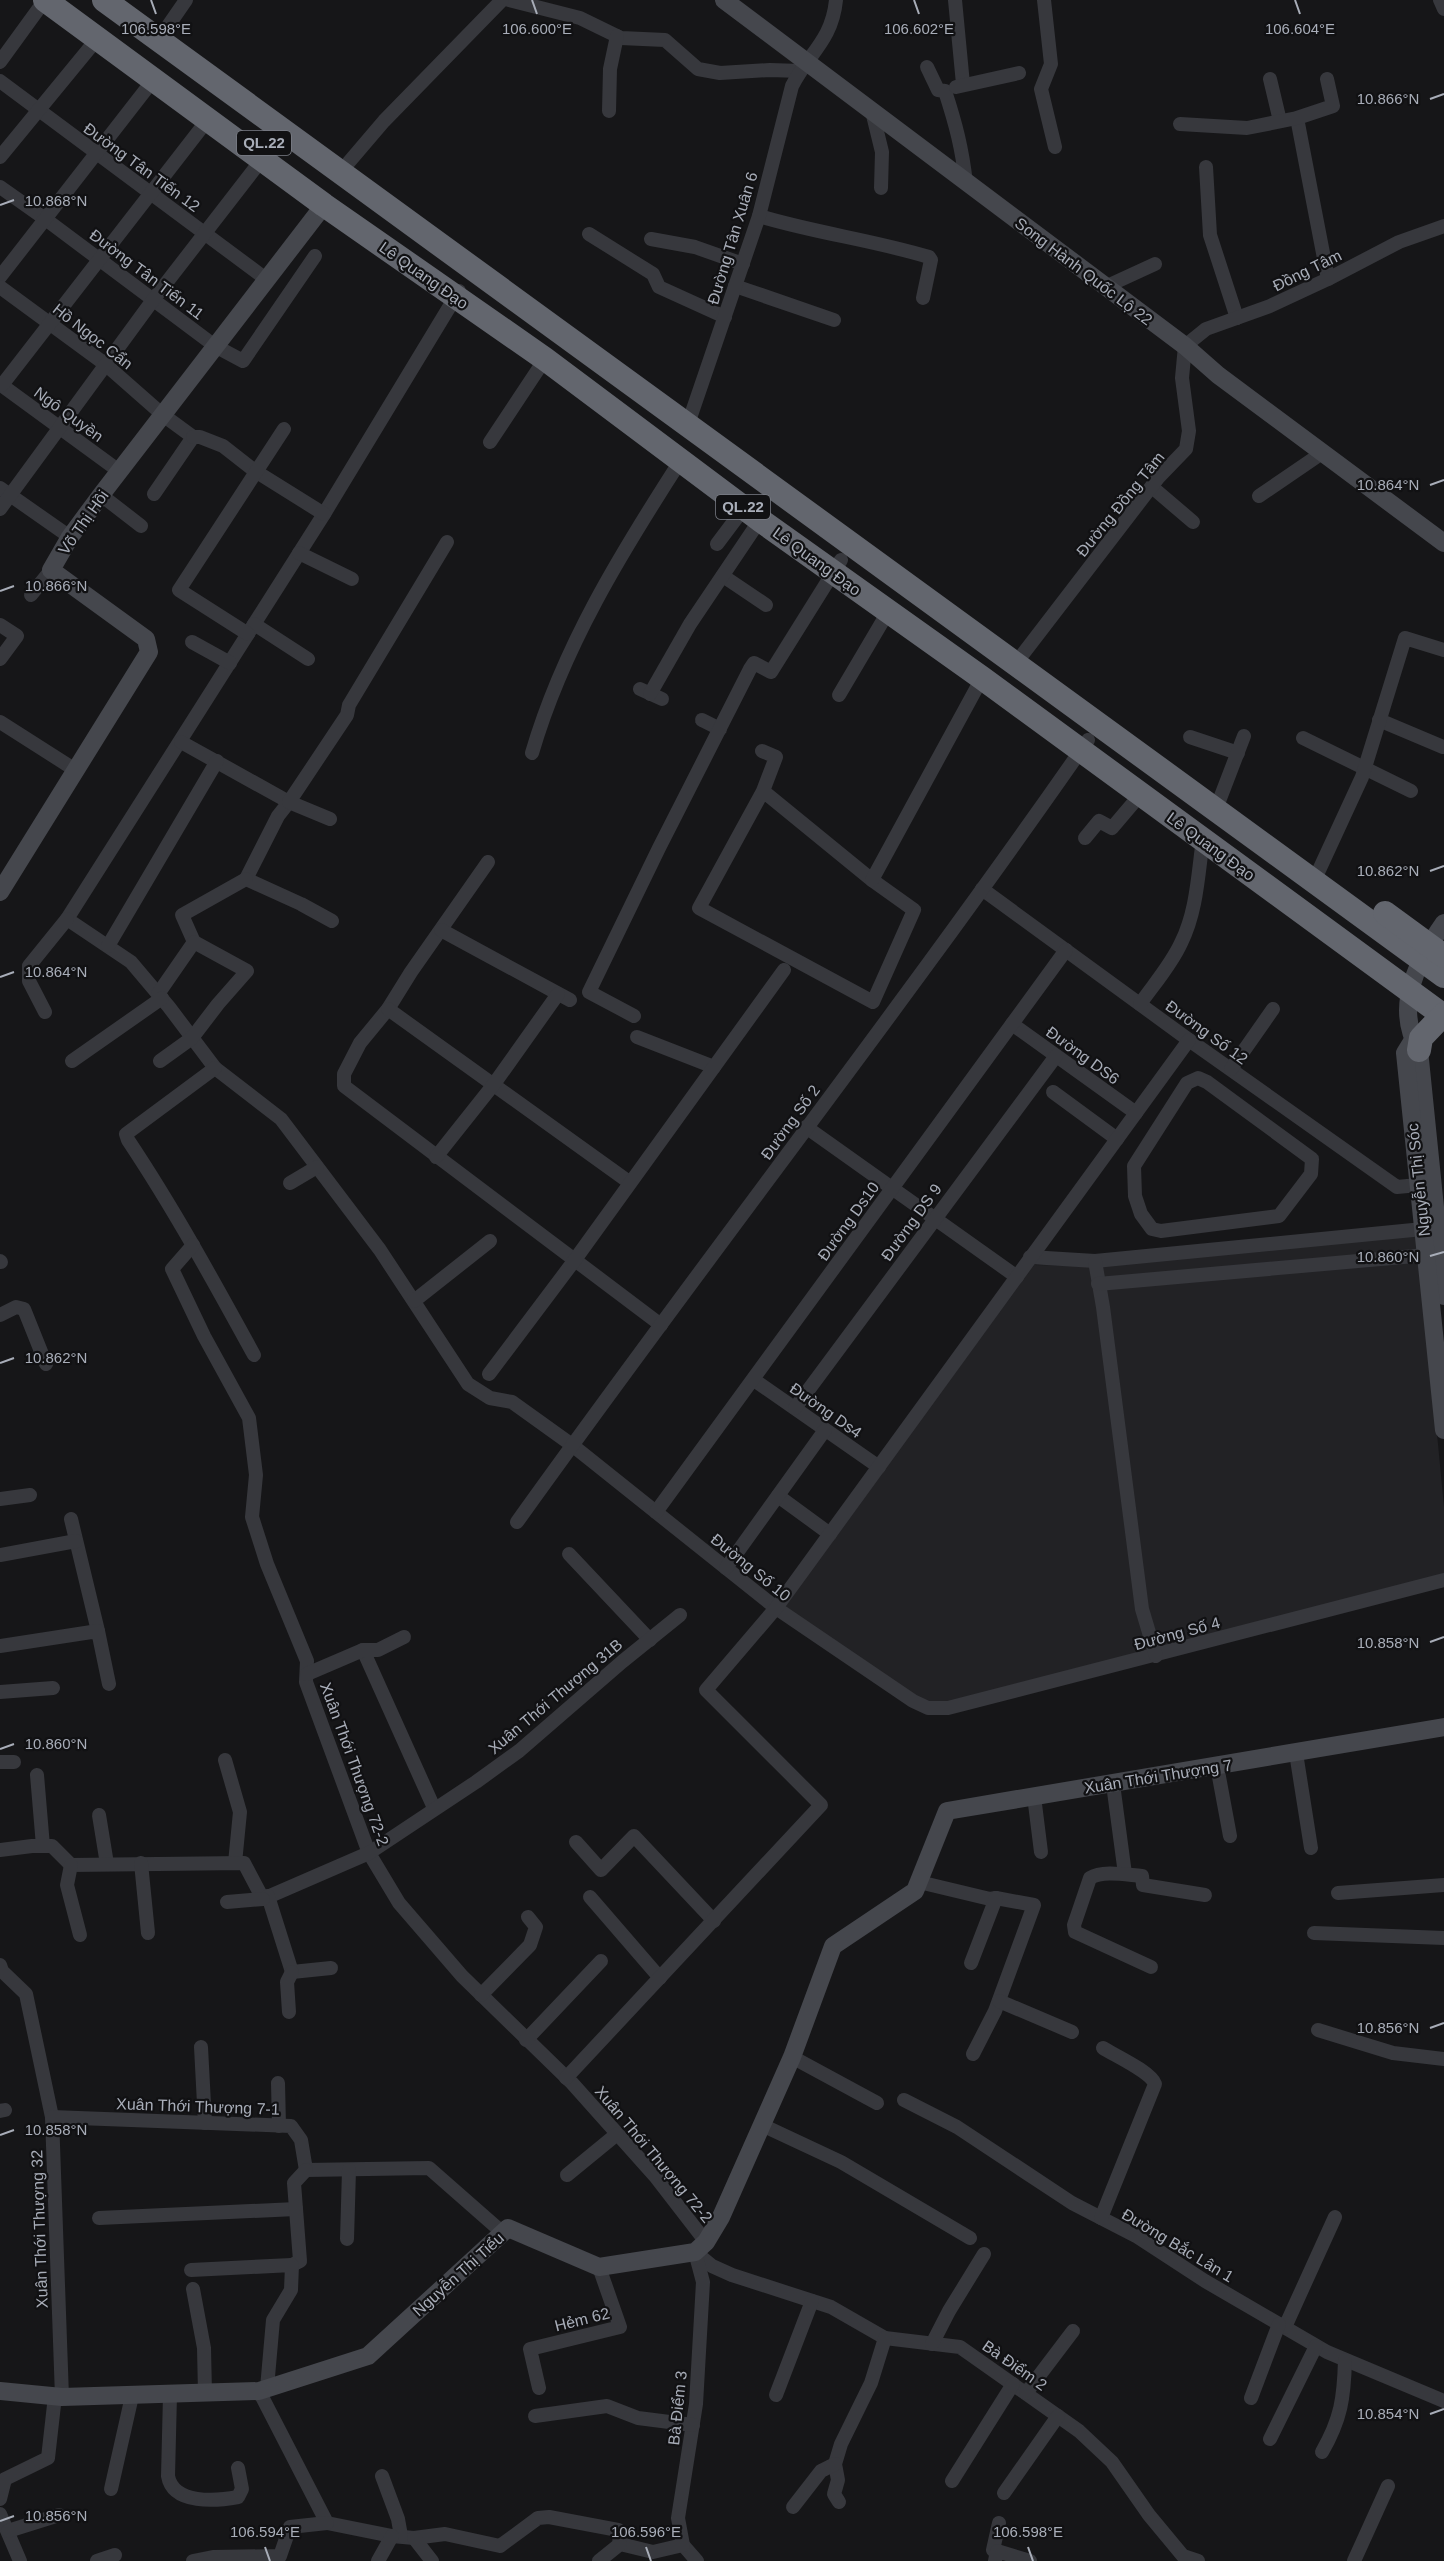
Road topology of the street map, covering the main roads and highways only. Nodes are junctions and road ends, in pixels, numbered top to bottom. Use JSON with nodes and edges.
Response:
{"nodes":[{"id":1,"x":45,"y":0,"type":"edge"},
{"id":2,"x":66,"y":0,"type":"edge"},
{"id":3,"x":104,"y":0,"type":"edge"},
{"id":4,"x":128,"y":0,"type":"edge"},
{"id":5,"x":163,"y":33,"type":"junction"},
{"id":6,"x":459,"y":292,"type":"junction"},
{"id":7,"x":690,"y":417,"type":"junction"},
{"id":8,"x":836,"y":566,"type":"junction"},
{"id":9,"x":1085,"y":746,"type":"junction"},
{"id":10,"x":1423,"y":965,"type":"edge"},
{"id":11,"x":1444,"y":976,"type":"edge"},
{"id":12,"x":1443,"y":1011,"type":"edge"},
{"id":13,"x":1416,"y":1045,"type":"road end"}],
"edges":[{"from":1,"to":6,"type":"highway","name":"Lê Quang Đạo","number":"QL.22"},
{"from":2,"to":6,"type":"highway","name":"Lê Quang Đạo","number":"QL.22"},
{"from":3,"to":5,"type":"highway","name":"Lê Quang Đạo","number":"QL.22"},
{"from":4,"to":5,"type":"highway","name":"Lê Quang Đạo","number":"QL.22"},
{"from":5,"to":7,"type":"highway","name":"Lê Quang Đạo","number":"QL.22"},
{"from":5,"to":7,"type":"highway","name":"Lê Quang Đạo","number":"QL.22"},
{"from":6,"to":8,"type":"highway","name":"Lê Quang Đạo","number":"QL.22"},
{"from":6,"to":8,"type":"highway","name":"Lê Quang Đạo","number":"QL.22"},
{"from":7,"to":10,"type":"highway","name":"Lê Quang Đạo","number":"QL.22"},
{"from":8,"to":9,"type":"highway","name":"Lê Quang Đạo","number":"QL.22"},
{"from":8,"to":9,"type":"highway","name":"Lê Quang Đạo","number":"QL.22"},
{"from":9,"to":10,"type":"highway","name":"Lê Quang Đạo","number":"QL.22"},
{"from":9,"to":10,"type":"highway","name":"Lê Quang Đạo","number":"QL.22"},
{"from":10,"to":11,"type":"highway","name":"Lê Quang Đạo","number":"QL.22"},
{"from":10,"to":12,"type":"highway","name":"Lê Quang Đạo","number":"QL.22"},
{"from":12,"to":13,"type":"highway"}]}
